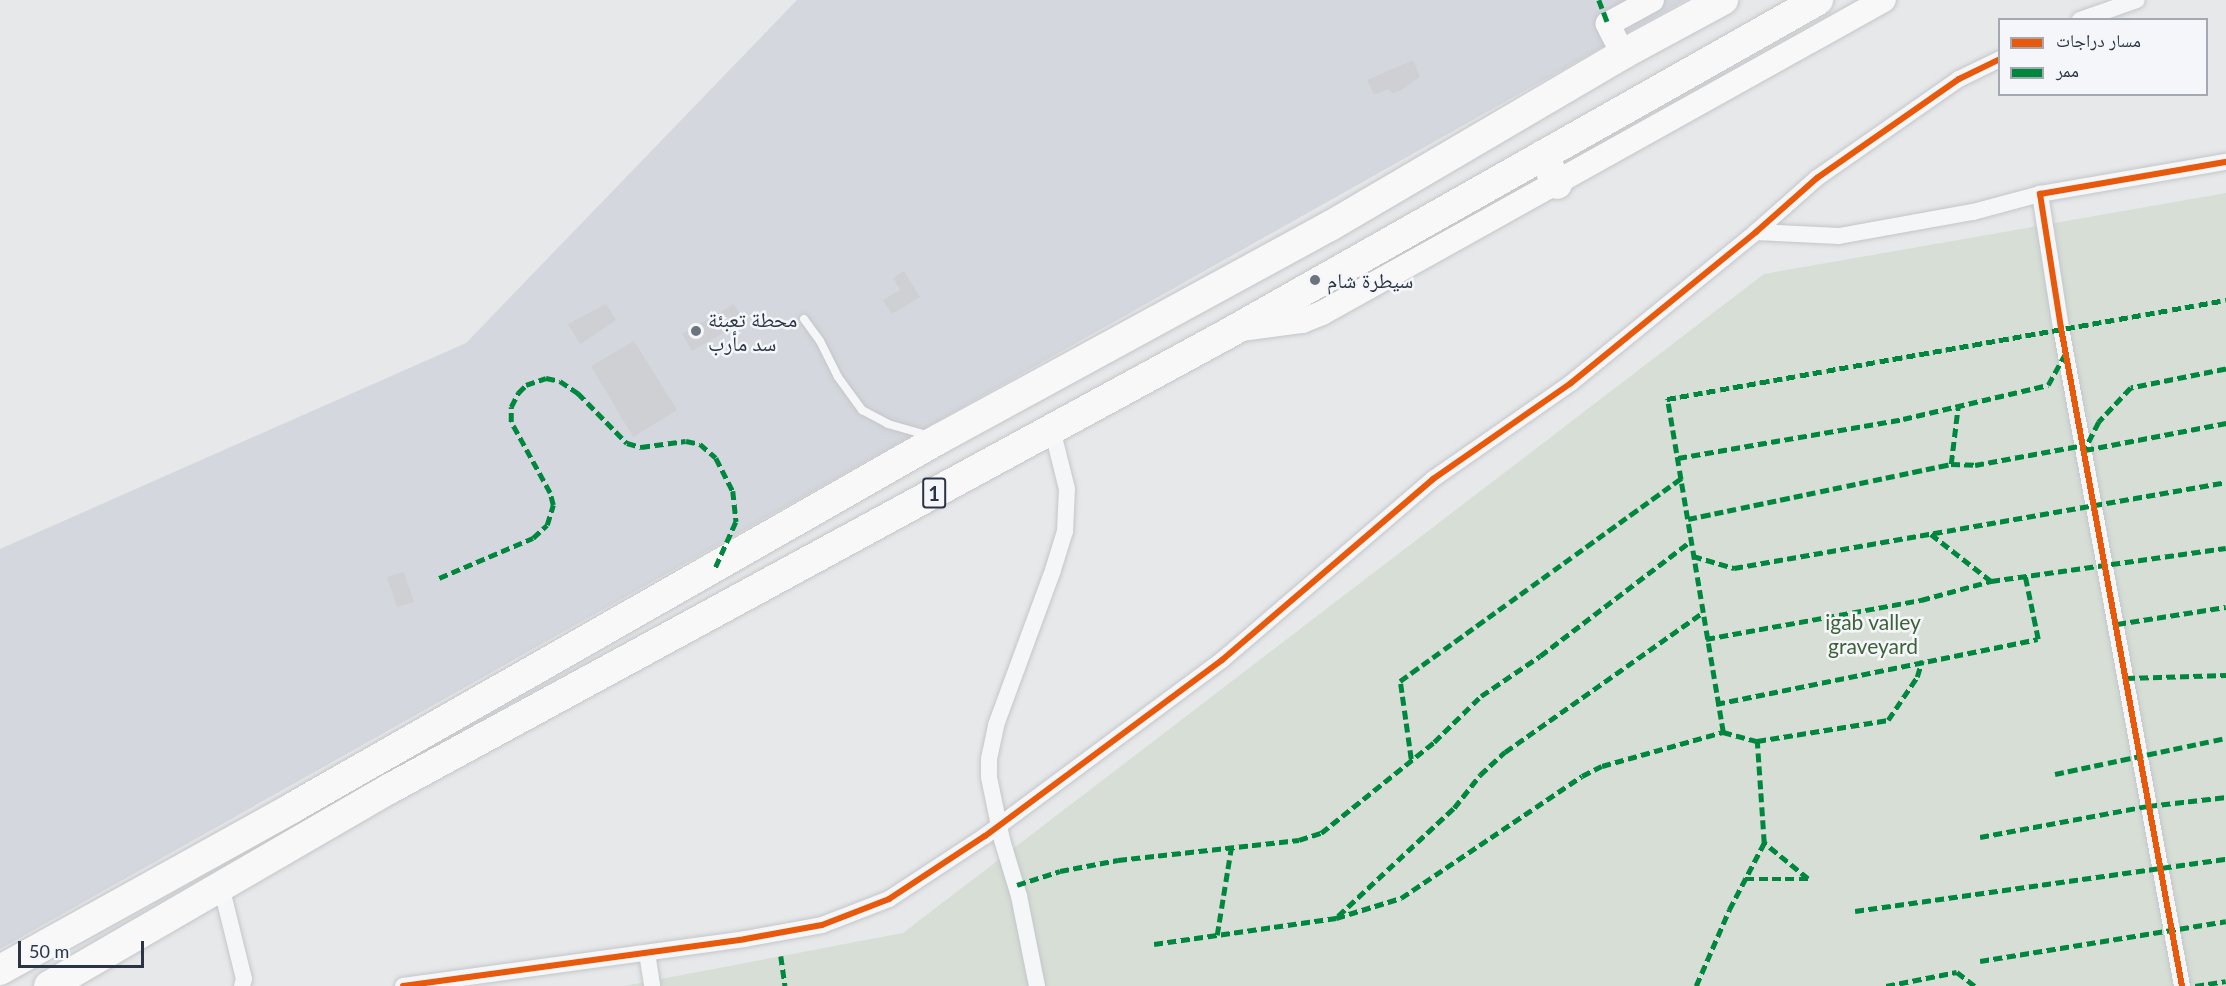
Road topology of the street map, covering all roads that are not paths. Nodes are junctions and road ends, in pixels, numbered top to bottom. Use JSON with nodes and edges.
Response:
{"nodes":[{"id":1,"x":1652,"y":0,"type":"edge"},
{"id":2,"x":1723,"y":0,"type":"edge"},
{"id":3,"x":1818,"y":0,"type":"edge"},
{"id":4,"x":1884,"y":0,"type":"edge"},
{"id":5,"x":2137,"y":0,"type":"edge"},
{"id":6,"x":2086,"y":18,"type":"edge"},
{"id":7,"x":1623,"y":54,"type":"junction"},
{"id":8,"x":1998,"y":60,"type":"edge"},
{"id":9,"x":1647,"y":96,"type":"junction"},
{"id":10,"x":1543,"y":155,"type":"junction"},
{"id":11,"x":2226,"y":162,"type":"edge"},
{"id":12,"x":1557,"y":184,"type":"junction"},
{"id":13,"x":2040,"y":194,"type":"junction"},
{"id":14,"x":1756,"y":232,"type":"junction"},
{"id":15,"x":804,"y":319,"type":"dead end"},
{"id":16,"x":1227,"y":334,"type":"junction"},
{"id":17,"x":1052,"y":429,"type":"junction"},
{"id":18,"x":939,"y":439,"type":"junction"},
{"id":19,"x":999,"y":826,"type":"junction"},
{"id":20,"x":221,"y":886,"type":"junction"},
{"id":21,"x":647,"y":953,"type":"junction"},
{"id":22,"x":0,"y":970,"type":"edge"},
{"id":23,"x":49,"y":986,"type":"edge"},
{"id":24,"x":242,"y":986,"type":"edge"},
{"id":25,"x":403,"y":986,"type":"edge"},
{"id":26,"x":652,"y":986,"type":"edge"},
{"id":27,"x":1037,"y":986,"type":"edge"},
{"id":28,"x":2182,"y":986,"type":"edge"}],
"edges":[{"from":1,"to":7,"type":"main road"},
{"from":2,"to":7,"type":"highway","number":"1"},
{"from":3,"to":9,"type":"highway","number":"1"},
{"from":4,"to":12,"type":"main road"},
{"from":5,"to":6,"type":"street"},
{"from":7,"to":9,"type":"highway"},
{"from":7,"to":18,"type":"highway","number":"1"},
{"from":8,"to":14,"type":"street"},
{"from":9,"to":10,"type":"highway","number":"1"},
{"from":10,"to":12,"type":"highway"},
{"from":10,"to":16,"type":"highway","number":"1"},
{"from":11,"to":13,"type":"street"},
{"from":12,"to":16,"type":"main road"},
{"from":13,"to":14,"type":"street"},
{"from":13,"to":28,"type":"street"},
{"from":14,"to":19,"type":"street"},
{"from":15,"to":18,"type":"lane"},
{"from":16,"to":17,"type":"highway","number":"1"},
{"from":17,"to":19,"type":"street"},
{"from":17,"to":20,"type":"highway","number":"1"},
{"from":18,"to":22,"type":"highway","number":"1"},
{"from":19,"to":21,"type":"street"},
{"from":19,"to":27,"type":"street"},
{"from":20,"to":23,"type":"highway","number":"1"},
{"from":20,"to":24,"type":"street"},
{"from":21,"to":25,"type":"street"},
{"from":21,"to":26,"type":"street"}]}
